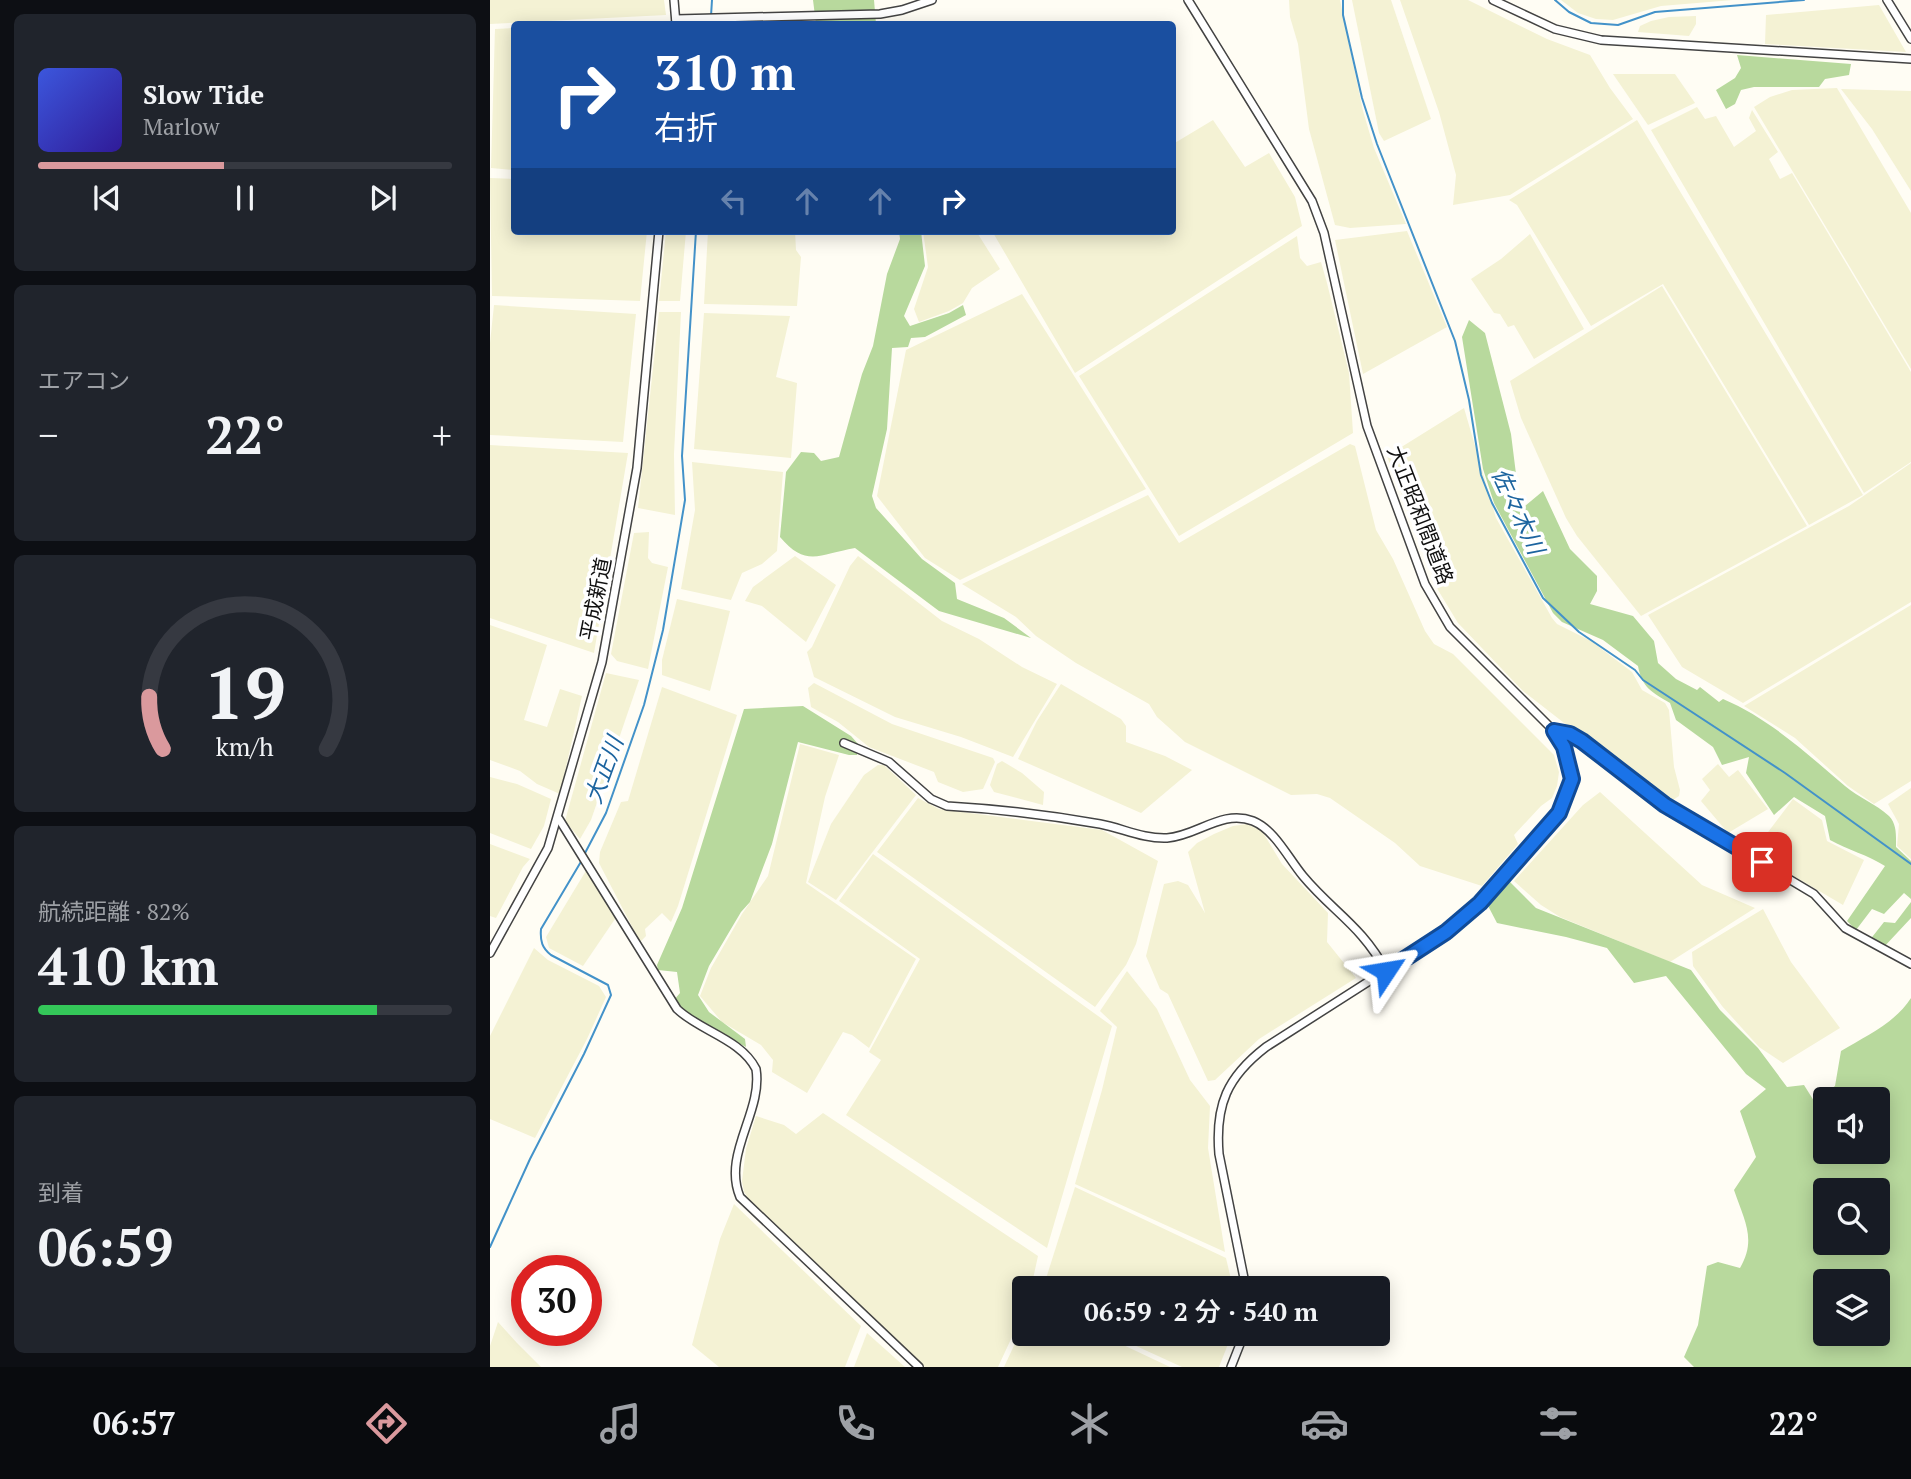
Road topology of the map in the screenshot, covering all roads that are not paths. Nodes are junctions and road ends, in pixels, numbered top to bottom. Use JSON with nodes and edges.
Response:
{"nodes":[{"id":1,"x":674,"y":0,"type":"edge"},
{"id":2,"x":932,"y":0,"type":"edge"},
{"id":3,"x":1188,"y":0,"type":"edge"},
{"id":4,"x":1493,"y":0,"type":"edge"},
{"id":5,"x":1886,"y":0,"type":"edge"},
{"id":6,"x":676,"y":21,"type":"edge"},
{"id":7,"x":684,"y":21,"type":"edge"},
{"id":8,"x":1911,"y":39,"type":"edge"},
{"id":9,"x":1911,"y":59,"type":"edge"},
{"id":10,"x":659,"y":235,"type":"edge"},
{"id":11,"x":1554,"y":731,"type":"junction"},
{"id":12,"x":844,"y":743,"type":"dead end"},
{"id":13,"x":559,"y":819,"type":"junction"},
{"id":14,"x":490,"y":954,"type":"edge"},
{"id":15,"x":1911,"y":964,"type":"edge"},
{"id":16,"x":1386,"y":971,"type":"junction"},
{"id":17,"x":1244,"y":1276,"type":"edge"},
{"id":18,"x":1239,"y":1346,"type":"edge"},
{"id":19,"x":919,"y":1367,"type":"edge"},
{"id":20,"x":1231,"y":1367,"type":"edge"}],
"edges":[{"from":1,"to":6,"type":"street"},
{"from":2,"to":7,"type":"street"},
{"from":3,"to":11,"type":"street","name":"大正昭和間道路"},
{"from":4,"to":9,"type":"street"},
{"from":5,"to":8,"type":"street"},
{"from":10,"to":13,"type":"street","name":"平成新道"},
{"from":11,"to":15,"type":"street"},
{"from":11,"to":16,"type":"street","name":"大正昭和間道路"},
{"from":12,"to":16,"type":"street"},
{"from":13,"to":14,"type":"street","name":"平成新道"},
{"from":13,"to":19,"type":"street"},
{"from":16,"to":17,"type":"street","name":"大正昭和間道路"},
{"from":18,"to":20,"type":"street"}]}
